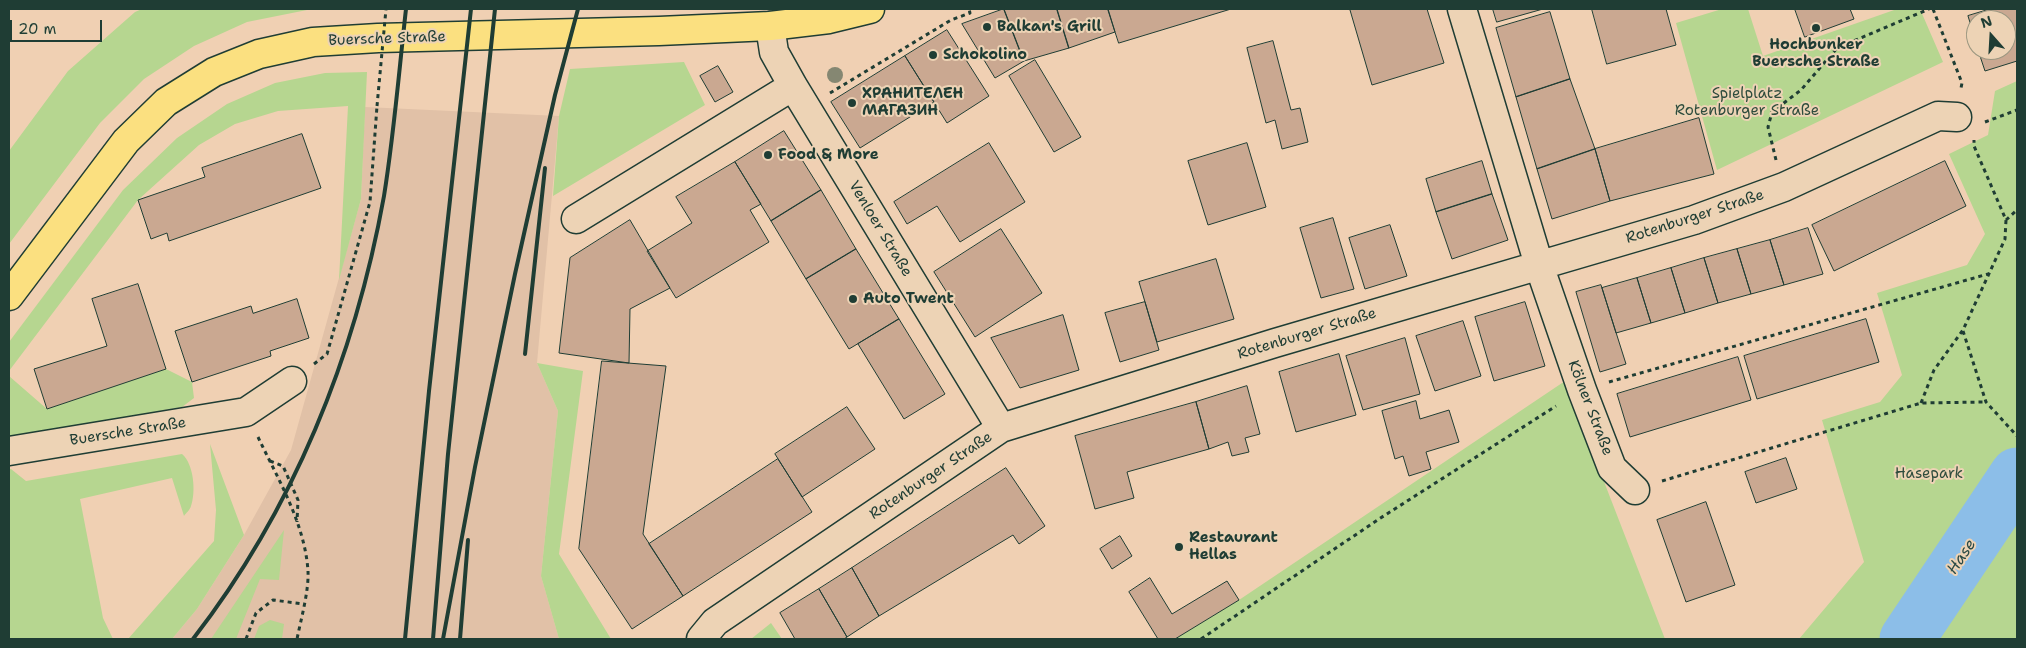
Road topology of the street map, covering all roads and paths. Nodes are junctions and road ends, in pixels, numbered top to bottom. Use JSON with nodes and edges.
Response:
{"nodes":[{"id":1,"x":386,"y":9,"type":"edge"},
{"id":2,"x":870,"y":9,"type":"edge"},
{"id":3,"x":969,"y":9,"type":"edge"},
{"id":4,"x":1462,"y":9,"type":"edge"},
{"id":5,"x":1929,"y":9,"type":"edge"},
{"id":6,"x":1934,"y":9,"type":"edge"},
{"id":7,"x":770,"y":26,"type":"junction"},
{"id":8,"x":799,"y":96,"type":"junction"},
{"id":9,"x":1966,"y":127,"type":"junction"},
{"id":10,"x":1784,"y":187,"type":"junction"},
{"id":11,"x":2017,"y":210,"type":"edge"},
{"id":12,"x":576,"y":219,"type":"dead end"},
{"id":13,"x":2006,"y":220,"type":"junction"},
{"id":14,"x":1539,"y":265,"type":"junction"},
{"id":15,"x":1988,"y":274,"type":"junction"},
{"id":16,"x":9,"y":296,"type":"edge"},
{"id":17,"x":1963,"y":330,"type":"junction"},
{"id":18,"x":292,"y":381,"type":"joint"},
{"id":19,"x":1582,"y":390,"type":"junction"},
{"id":20,"x":1986,"y":402,"type":"junction"},
{"id":21,"x":1921,"y":403,"type":"junction"},
{"id":22,"x":246,"y":412,"type":"junction"},
{"id":23,"x":1001,"y":428,"type":"junction"},
{"id":24,"x":2016,"y":435,"type":"edge"},
{"id":25,"x":9,"y":452,"type":"edge"},
{"id":26,"x":269,"y":460,"type":"junction"},
{"id":27,"x":1635,"y":490,"type":"joint"},
{"id":28,"x":297,"y":524,"type":"junction"},
{"id":29,"x":304,"y":604,"type":"junction"},
{"id":30,"x":246,"y":639,"type":"edge"},
{"id":31,"x":297,"y":639,"type":"edge"},
{"id":32,"x":701,"y":639,"type":"edge"},
{"id":33,"x":1202,"y":639,"type":"edge"}],
"edges":[{"from":1,"to":18,"type":"path","bridge":true},
{"from":2,"to":7,"type":"main road","name":"Buersche Straße"},
{"from":3,"to":8,"type":"path"},
{"from":4,"to":14,"type":"street","name":"Kölner Straße"},
{"from":5,"to":10,"type":"path"},
{"from":6,"to":9,"type":"path"},
{"from":7,"to":8,"type":"street","name":"Venloer Straße"},
{"from":7,"to":16,"type":"main road","name":"Buersche Straße"},
{"from":8,"to":12,"type":"street"},
{"from":8,"to":23,"type":"street","name":"Venloer Straße"},
{"from":9,"to":10,"type":"street","name":"Rotenburger Straße"},
{"from":9,"to":13,"type":"path"},
{"from":10,"to":14,"type":"street","name":"Rotenburger Straße"},
{"from":11,"to":13,"type":"path"},
{"from":13,"to":15,"type":"path"},
{"from":14,"to":19,"type":"street","name":"Kölner Straße"},
{"from":14,"to":23,"type":"street","name":"Rotenburger Straße"},
{"from":15,"to":17,"type":"path"},
{"from":15,"to":19,"type":"path"},
{"from":17,"to":20,"type":"path"},
{"from":17,"to":21,"type":"path"},
{"from":18,"to":22,"type":"street"},
{"from":19,"to":27,"type":"street","name":"Kölner Straße"},
{"from":19,"to":33,"type":"path"},
{"from":20,"to":21,"type":"path"},
{"from":20,"to":24,"type":"path"},
{"from":21,"to":27,"type":"path"},
{"from":22,"to":25,"type":"street","name":"Buersche Straße"},
{"from":22,"to":26,"type":"path"},
{"from":23,"to":32,"type":"street","name":"Rotenburger Straße"},
{"from":26,"to":28,"type":"path"},
{"from":26,"to":28,"type":"path"},
{"from":28,"to":29,"type":"path"},
{"from":29,"to":30,"type":"path"},
{"from":29,"to":31,"type":"path"}]}
